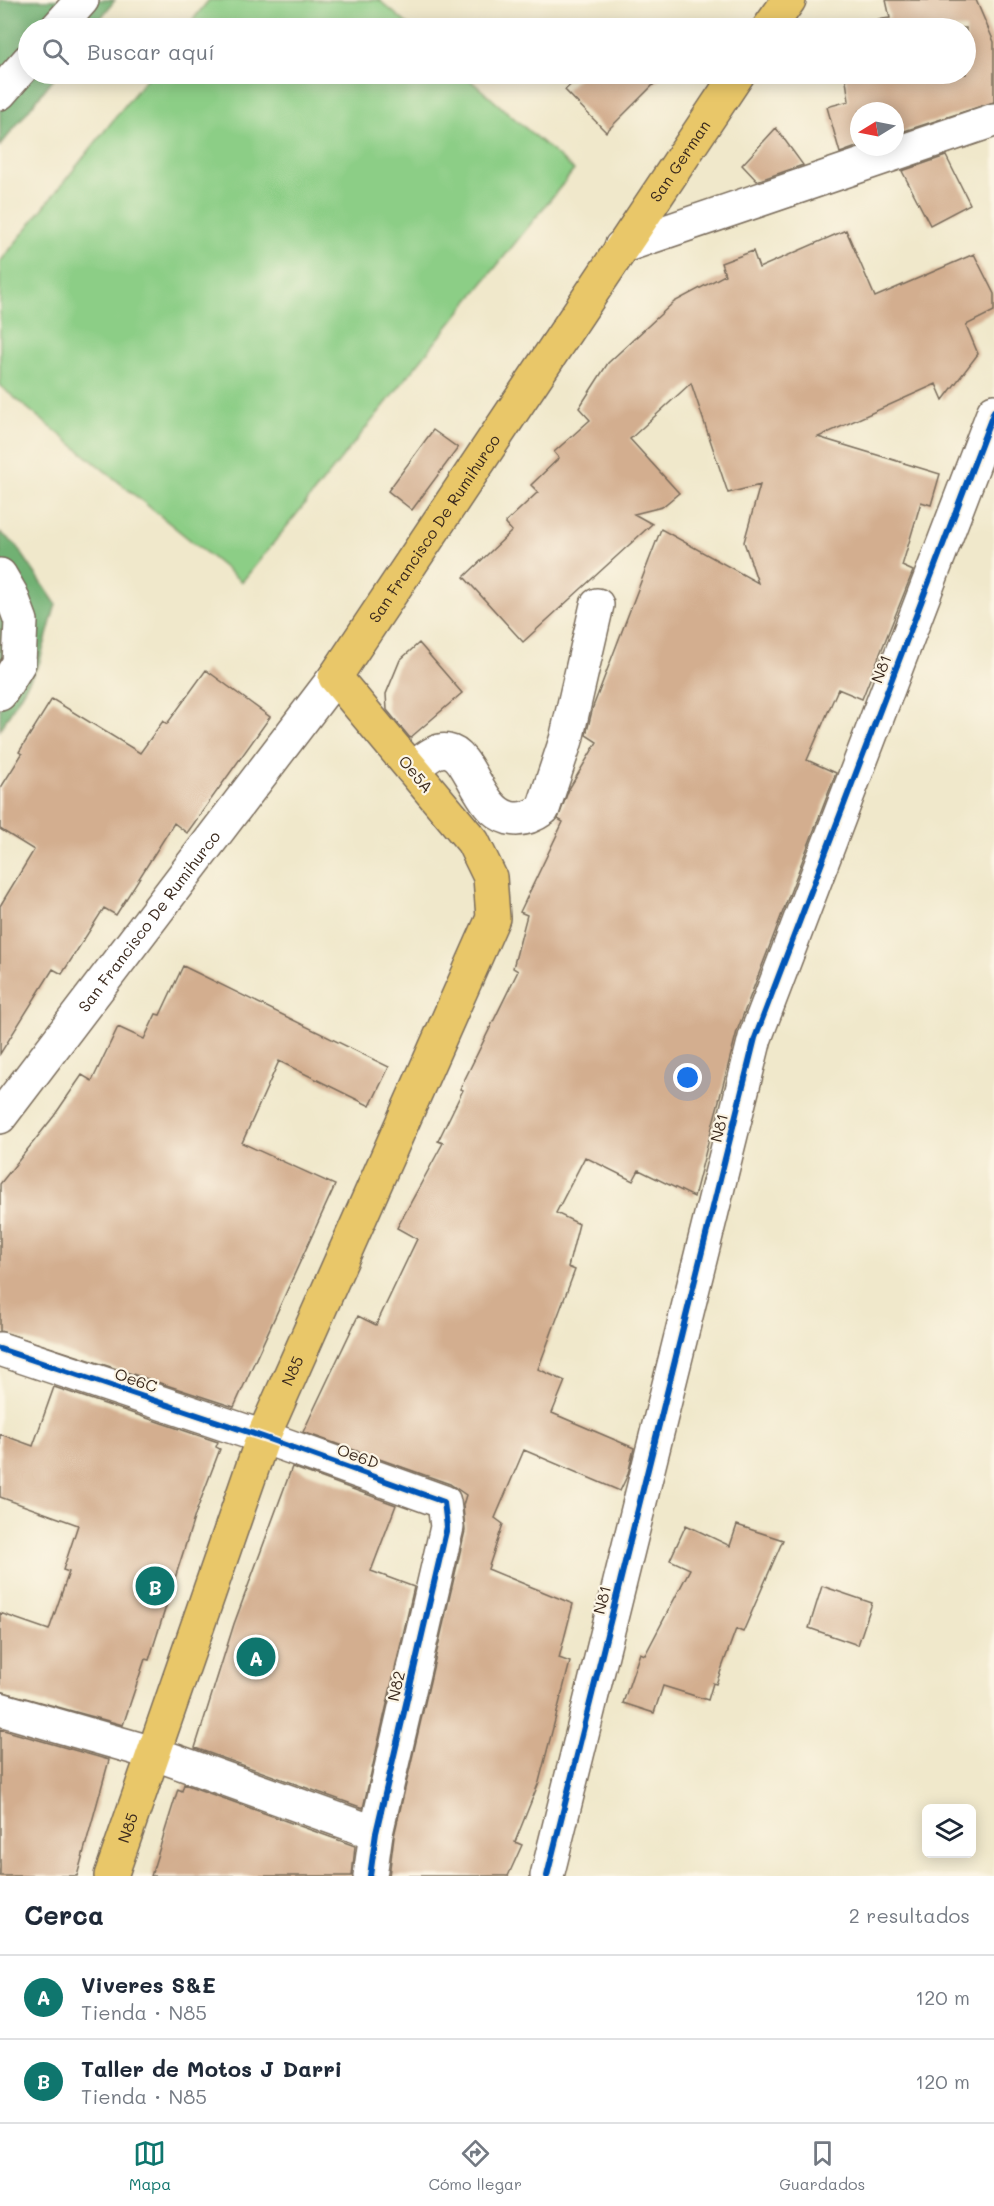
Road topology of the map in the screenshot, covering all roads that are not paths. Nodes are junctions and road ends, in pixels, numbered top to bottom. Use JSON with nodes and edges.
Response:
{"nodes":[{"id":1,"x":82,"y":0,"type":"edge"},
{"id":2,"x":789,"y":0,"type":"edge"},
{"id":3,"x":66,"y":18,"type":"edge"},
{"id":4,"x":776,"y":18,"type":"edge"},
{"id":5,"x":18,"y":72,"type":"edge"},
{"id":6,"x":731,"y":84,"type":"edge"},
{"id":7,"x":0,"y":93,"type":"edge"},
{"id":8,"x":994,"y":120,"type":"edge"},
{"id":9,"x":621,"y":247,"type":"junction"},
{"id":10,"x":994,"y":411,"type":"edge"},
{"id":11,"x":0,"y":575,"type":"edge"},
{"id":12,"x":597,"y":605,"type":"dead end"},
{"id":13,"x":335,"y":678,"type":"junction"},
{"id":14,"x":0,"y":694,"type":"edge"},
{"id":15,"x":412,"y":770,"type":"junction"},
{"id":16,"x":489,"y":877,"type":"joint"},
{"id":17,"x":0,"y":1117,"type":"edge"},
{"id":18,"x":0,"y":1349,"type":"edge"},
{"id":19,"x":263,"y":1437,"type":"junction"},
{"id":20,"x":444,"y":1502,"type":"joint"},
{"id":21,"x":0,"y":1709,"type":"edge"},
{"id":22,"x":153,"y":1753,"type":"junction"},
{"id":23,"x":376,"y":1833,"type":"junction"},
{"id":24,"x":111,"y":1876,"type":"edge"},
{"id":25,"x":370,"y":1876,"type":"edge"},
{"id":26,"x":548,"y":1876,"type":"edge"}],
"edges":[{"from":1,"to":3,"type":"street"},
{"from":2,"to":4,"type":"main road"},
{"from":5,"to":7,"type":"street"},
{"from":6,"to":9,"type":"main road","name":"San German"},
{"from":8,"to":9,"type":"street"},
{"from":9,"to":13,"type":"main road","name":"San Francisco De Rumihurco"},
{"from":10,"to":26,"type":"street","name":"N81"},
{"from":11,"to":14,"type":"street"},
{"from":12,"to":15,"type":"street"},
{"from":13,"to":15,"type":"main road","name":"Oe5A"},
{"from":13,"to":17,"type":"street","name":"San Francisco De Rumihurco"},
{"from":15,"to":16,"type":"main road","name":"Oe5A"},
{"from":16,"to":19,"type":"main road","name":"N85"},
{"from":18,"to":19,"type":"street","name":"Oe6C"},
{"from":19,"to":20,"type":"street","name":"Oe6D"},
{"from":19,"to":22,"type":"main road","name":"N85"},
{"from":20,"to":23,"type":"street","name":"N82"},
{"from":21,"to":22,"type":"street"},
{"from":22,"to":23,"type":"street"},
{"from":22,"to":24,"type":"main road","name":"N85"},
{"from":23,"to":25,"type":"street","name":"N82"}]}
